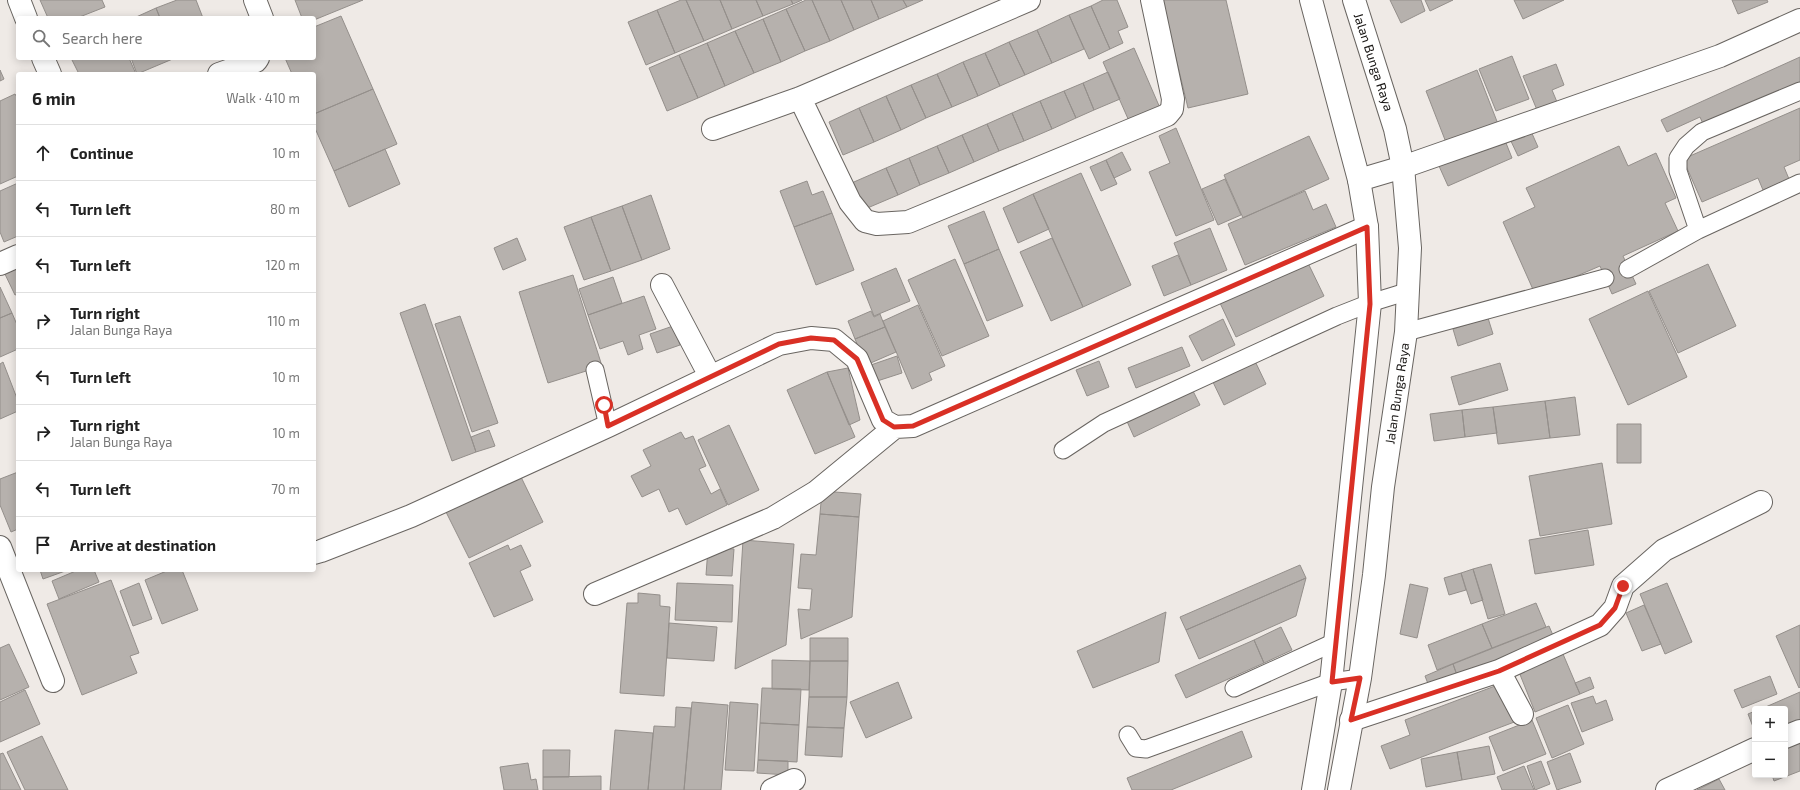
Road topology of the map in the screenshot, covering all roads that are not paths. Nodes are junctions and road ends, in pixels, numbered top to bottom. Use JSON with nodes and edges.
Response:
{"nodes":[{"id":1,"x":19,"y":0,"type":"edge"},
{"id":2,"x":255,"y":0,"type":"edge"},
{"id":3,"x":1029,"y":0,"type":"edge"},
{"id":4,"x":1152,"y":0,"type":"edge"},
{"id":5,"x":1311,"y":0,"type":"edge"},
{"id":6,"x":1354,"y":0,"type":"edge"},
{"id":7,"x":25,"y":16,"type":"edge"},
{"id":8,"x":261,"y":16,"type":"edge"},
{"id":9,"x":1800,"y":20,"type":"edge"},
{"id":10,"x":44,"y":60,"type":"edge"},
{"id":11,"x":257,"y":60,"type":"edge"},
{"id":12,"x":49,"y":72,"type":"edge"},
{"id":13,"x":225,"y":72,"type":"edge"},
{"id":14,"x":1800,"y":91,"type":"edge"},
{"id":15,"x":800,"y":98,"type":"junction"},
{"id":16,"x":713,"y":129,"type":"dead end"},
{"id":17,"x":1403,"y":167,"type":"junction"},
{"id":18,"x":1359,"y":180,"type":"junction"},
{"id":19,"x":1800,"y":183,"type":"edge"},
{"id":20,"x":1367,"y":227,"type":"junction"},
{"id":21,"x":1698,"y":230,"type":"junction"},
{"id":22,"x":16,"y":257,"type":"edge"},
{"id":23,"x":0,"y":264,"type":"edge"},
{"id":24,"x":1628,"y":269,"type":"dead end"},
{"id":25,"x":1605,"y":278,"type":"dead end"},
{"id":26,"x":662,"y":285,"type":"dead end"},
{"id":27,"x":1409,"y":291,"type":"junction"},
{"id":28,"x":1370,"y":304,"type":"junction"},
{"id":29,"x":1406,"y":332,"type":"junction"},
{"id":30,"x":595,"y":370,"type":"dead end"},
{"id":31,"x":710,"y":376,"type":"junction"},
{"id":32,"x":608,"y":426,"type":"junction"},
{"id":33,"x":894,"y":427,"type":"junction"},
{"id":34,"x":1063,"y":450,"type":"dead end"},
{"id":35,"x":1761,"y":502,"type":"dead end"},
{"id":36,"x":0,"y":547,"type":"edge"},
{"id":37,"x":316,"y":552,"type":"edge"},
{"id":38,"x":595,"y":594,"type":"dead end"},
{"id":39,"x":1334,"y":642,"type":"junction"},
{"id":40,"x":1499,"y":671,"type":"junction"},
{"id":41,"x":1360,"y":678,"type":"junction"},
{"id":42,"x":53,"y":681,"type":"dead end"},
{"id":43,"x":1332,"y":682,"type":"junction"},
{"id":44,"x":1234,"y":688,"type":"dead end"},
{"id":45,"x":1522,"y":714,"type":"dead end"},
{"id":46,"x":1351,"y":720,"type":"junction"},
{"id":47,"x":1800,"y":732,"type":"edge"},
{"id":48,"x":1128,"y":735,"type":"dead end"},
{"id":49,"x":1788,"y":736,"type":"edge"},
{"id":50,"x":1752,"y":750,"type":"edge"},
{"id":51,"x":794,"y":780,"type":"dead end"},
{"id":52,"x":772,"y":790,"type":"edge"},
{"id":53,"x":1313,"y":790,"type":"edge"},
{"id":54,"x":1339,"y":790,"type":"edge"},
{"id":55,"x":1667,"y":790,"type":"edge"}],
"edges":[{"from":1,"to":7,"type":"street"},
{"from":2,"to":8,"type":"street"},
{"from":3,"to":15,"type":"street"},
{"from":4,"to":15,"type":"street"},
{"from":5,"to":18,"type":"street"},
{"from":6,"to":17,"type":"street","name":"Jalan Bunga Raya"},
{"from":9,"to":17,"type":"street"},
{"from":10,"to":12,"type":"street"},
{"from":11,"to":13,"type":"street"},
{"from":14,"to":21,"type":"lane"},
{"from":15,"to":16,"type":"street"},
{"from":17,"to":18,"type":"street"},
{"from":17,"to":27,"type":"street","name":"Jalan Bunga Raya"},
{"from":18,"to":20,"type":"street"},
{"from":19,"to":21,"type":"lane"},
{"from":20,"to":28,"type":"street"},
{"from":20,"to":33,"type":"street"},
{"from":21,"to":24,"type":"lane"},
{"from":22,"to":23,"type":"street"},
{"from":25,"to":29,"type":"lane"},
{"from":26,"to":31,"type":"street"},
{"from":27,"to":28,"type":"lane"},
{"from":27,"to":29,"type":"street","name":"Jalan Bunga Raya"},
{"from":28,"to":34,"type":"lane"},
{"from":28,"to":39,"type":"street"},
{"from":29,"to":41,"type":"street","name":"Jalan Bunga Raya"},
{"from":30,"to":32,"type":"lane"},
{"from":31,"to":32,"type":"street"},
{"from":31,"to":33,"type":"street"},
{"from":32,"to":37,"type":"street"},
{"from":33,"to":38,"type":"street"},
{"from":35,"to":40,"type":"street"},
{"from":36,"to":42,"type":"street"},
{"from":39,"to":43,"type":"street"},
{"from":39,"to":44,"type":"lane"},
{"from":40,"to":45,"type":"street"},
{"from":40,"to":46,"type":"street"},
{"from":41,"to":43,"type":"lane"},
{"from":41,"to":46,"type":"street","name":"Jalan Bunga Raya"},
{"from":43,"to":48,"type":"lane"},
{"from":43,"to":53,"type":"street"},
{"from":46,"to":54,"type":"street","name":"Jalan Bunga Raya"},
{"from":47,"to":49,"type":"street"},
{"from":50,"to":55,"type":"street"},
{"from":51,"to":52,"type":"street"}]}
